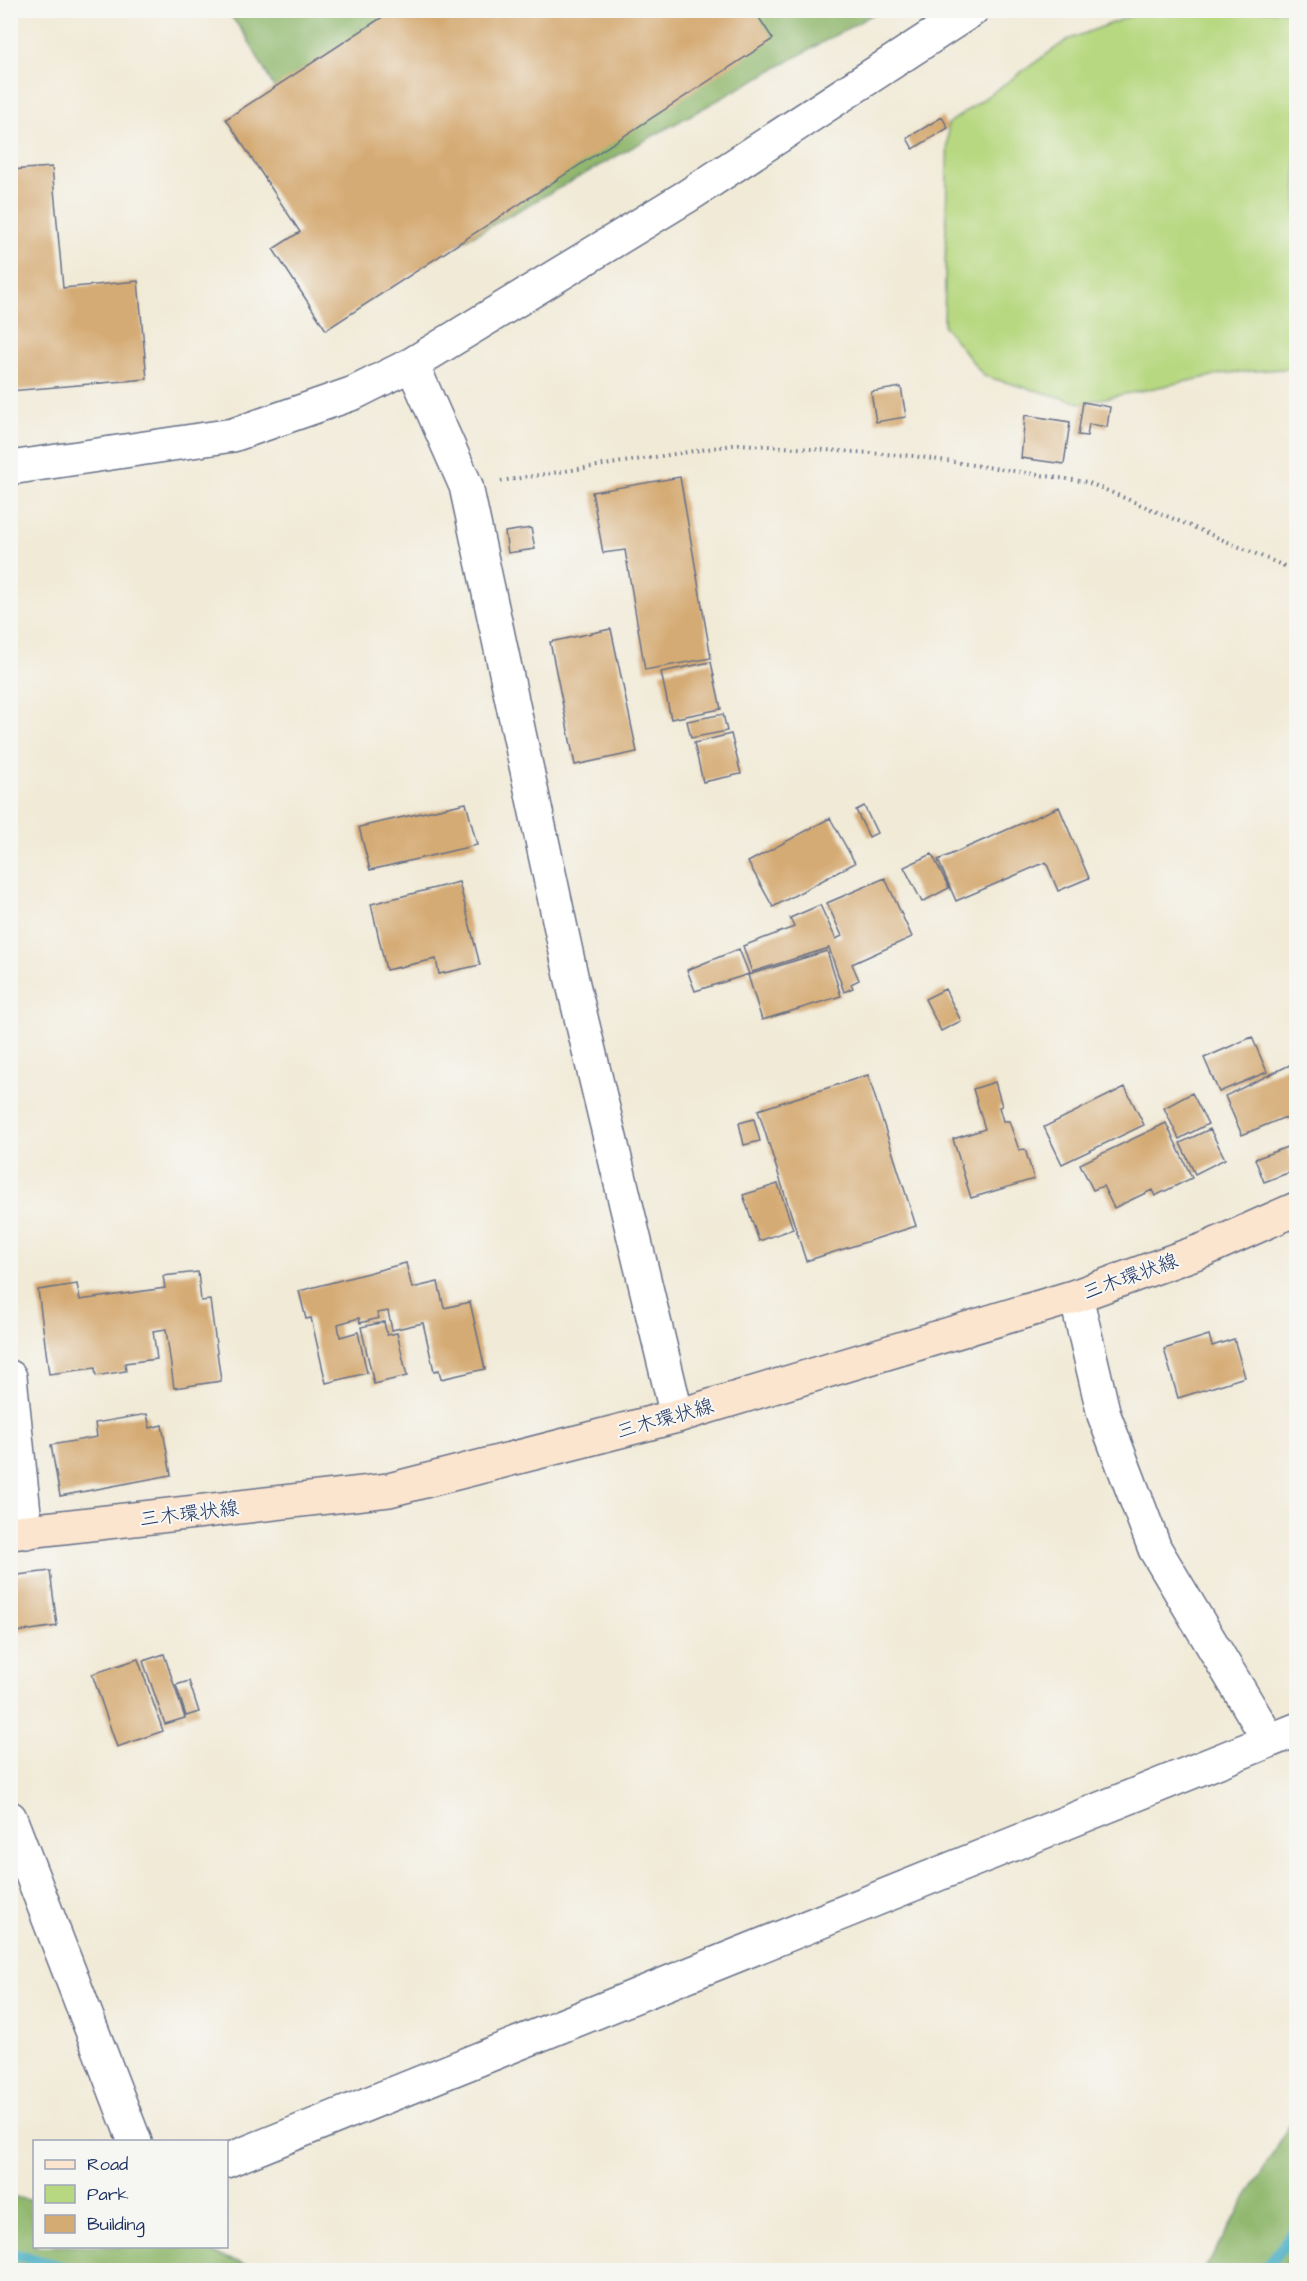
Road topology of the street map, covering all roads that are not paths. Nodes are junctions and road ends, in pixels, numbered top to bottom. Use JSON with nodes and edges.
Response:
{"nodes":[{"id":1,"x":972,"y":10,"type":"edge"},
{"id":2,"x":412,"y":364,"type":"junction"},
{"id":3,"x":10,"y":468,"type":"edge"},
{"id":4,"x":1296,"y":1209,"type":"edge"},
{"id":5,"x":1076,"y":1296,"type":"junction"},
{"id":6,"x":10,"y":1377,"type":"edge"},
{"id":7,"x":677,"y":1416,"type":"junction"},
{"id":8,"x":18,"y":1532,"type":"edge"},
{"id":9,"x":1283,"y":1735,"type":"edge"},
{"id":10,"x":10,"y":1818,"type":"edge"},
{"id":11,"x":134,"y":2140,"type":"edge"},
{"id":12,"x":228,"y":2160,"type":"edge"}],
"edges":[{"from":1,"to":2,"type":"street"},
{"from":2,"to":3,"type":"street"},
{"from":2,"to":7,"type":"street"},
{"from":4,"to":5,"type":"main road","name":"三木環状線"},
{"from":5,"to":7,"type":"main road","name":"三木環状線"},
{"from":5,"to":9,"type":"street"},
{"from":6,"to":8,"type":"street"},
{"from":7,"to":8,"type":"main road","name":"三木環状線"},
{"from":9,"to":12,"type":"street"},
{"from":10,"to":11,"type":"street"}]}
